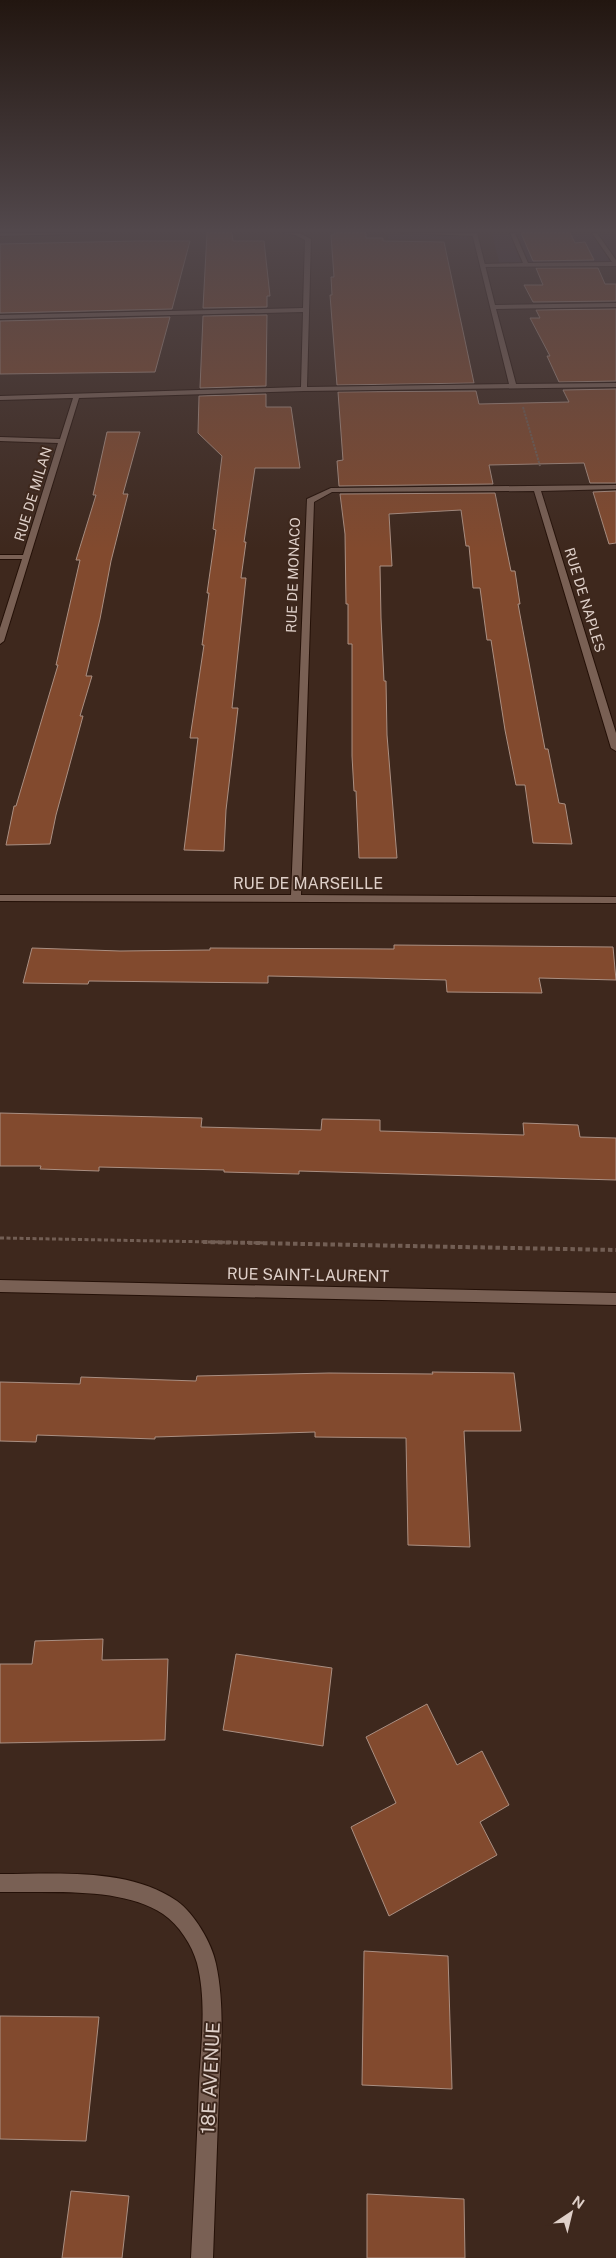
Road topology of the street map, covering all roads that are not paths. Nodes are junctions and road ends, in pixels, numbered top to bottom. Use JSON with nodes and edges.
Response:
{"nodes":[{"id":1,"x":305,"y":338,"type":"edge"},
{"id":2,"x":502,"y":338,"type":"edge"},
{"id":3,"x":616,"y":385,"type":"edge"},
{"id":4,"x":514,"y":386,"type":"junction"},
{"id":5,"x":304,"y":389,"type":"junction"},
{"id":6,"x":76,"y":397,"type":"junction"},
{"id":7,"x":0,"y":398,"type":"edge"},
{"id":8,"x":0,"y":439,"type":"edge"},
{"id":9,"x":63,"y":441,"type":"junction"},
{"id":10,"x":616,"y":487,"type":"edge"},
{"id":11,"x":537,"y":489,"type":"junction"},
{"id":12,"x":0,"y":557,"type":"edge"},
{"id":13,"x":26,"y":557,"type":"junction"},
{"id":14,"x":0,"y":641,"type":"edge"},
{"id":15,"x":616,"y":748,"type":"edge"},
{"id":16,"x":0,"y":898,"type":"edge"},
{"id":17,"x":296,"y":899,"type":"junction"},
{"id":18,"x":616,"y":900,"type":"edge"},
{"id":19,"x":0,"y":1286,"type":"edge"},
{"id":20,"x":616,"y":1298,"type":"edge"},
{"id":21,"x":0,"y":1883,"type":"edge"},
{"id":22,"x":202,"y":2258,"type":"edge"}],
"edges":[{"from":1,"to":5,"type":"street"},
{"from":2,"to":4,"type":"street"},
{"from":3,"to":4,"type":"street"},
{"from":4,"to":5,"type":"street"},
{"from":5,"to":6,"type":"street"},
{"from":6,"to":7,"type":"street"},
{"from":6,"to":9,"type":"street","name":"RUE DE MILAN"},
{"from":8,"to":9,"type":"street","name":"RUE DE MILAN"},
{"from":9,"to":13,"type":"street","name":"RUE DE MILAN"},
{"from":10,"to":11,"type":"street","name":"RUE DE MONACO"},
{"from":11,"to":15,"type":"street","name":"RUE DE NAPLES"},
{"from":11,"to":17,"type":"street","name":"RUE DE MONACO"},
{"from":12,"to":13,"type":"street"},
{"from":13,"to":14,"type":"street","name":"RUE DE MILAN"},
{"from":16,"to":17,"type":"street","name":"RUE DE MARSEILLE"},
{"from":17,"to":18,"type":"street","name":"RUE DE MARSEILLE"},
{"from":19,"to":20,"type":"street","name":"RUE SAINT-LAURENT"},
{"from":21,"to":22,"type":"street","name":"18E AVENUE"}]}
